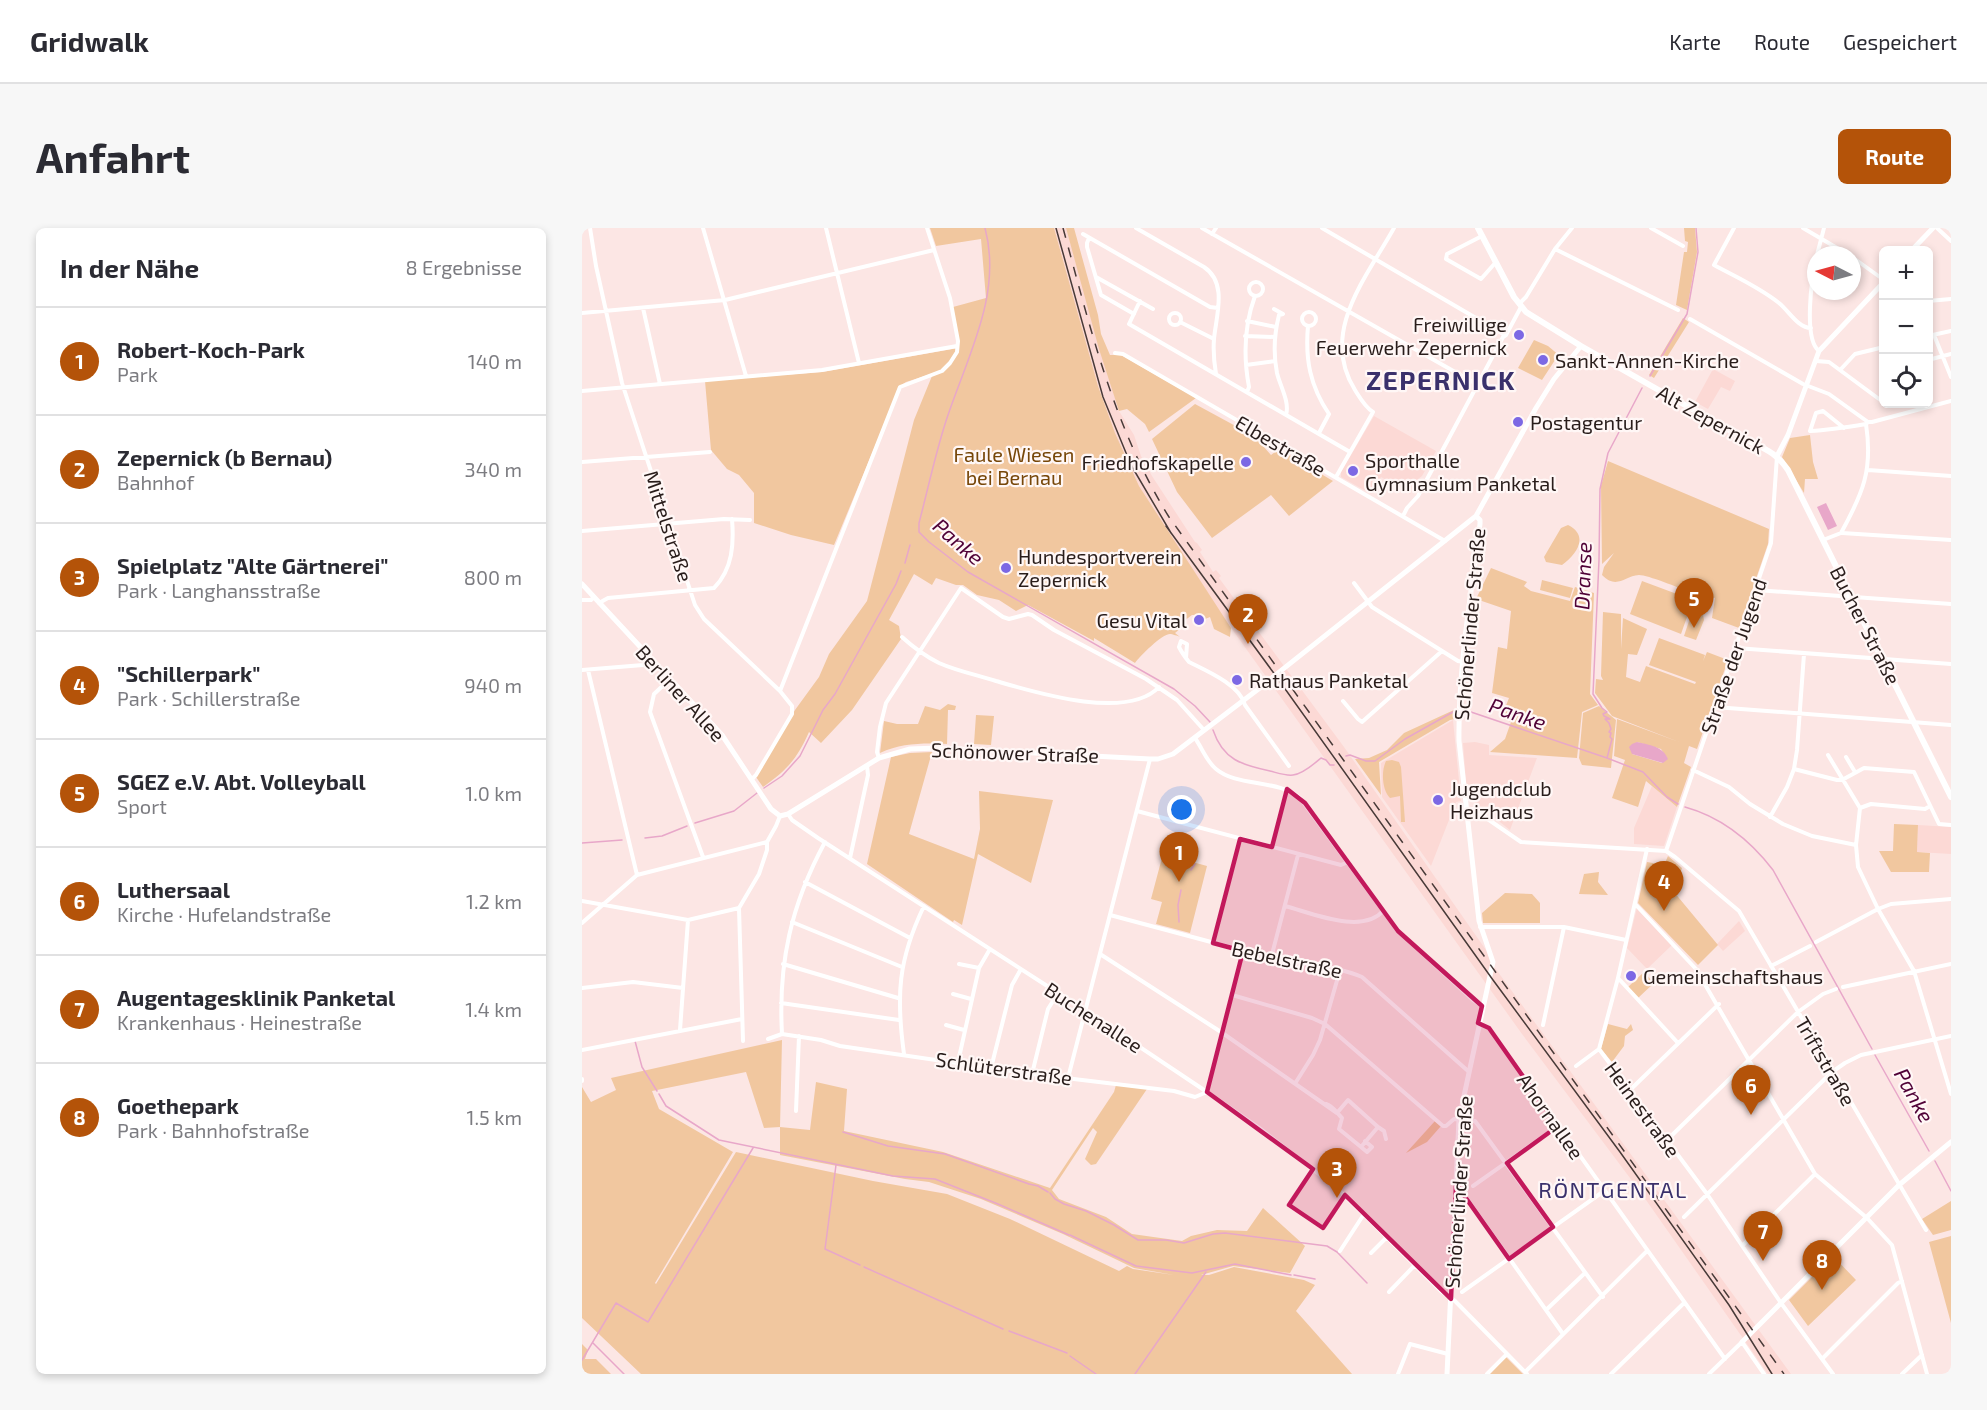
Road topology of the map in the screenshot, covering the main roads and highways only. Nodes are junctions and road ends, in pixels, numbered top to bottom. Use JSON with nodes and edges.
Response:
{"nodes":[{"id":1,"x":1478,"y":228,"type":"edge"},
{"id":2,"x":1778,"y":456,"type":"joint"},
{"id":3,"x":1951,"y":797,"type":"edge"}],
"edges":[{"from":1,"to":2,"type":"main road","name":"Alt Zepernick"},
{"from":2,"to":3,"type":"main road","name":"Bucher Straße"}]}
